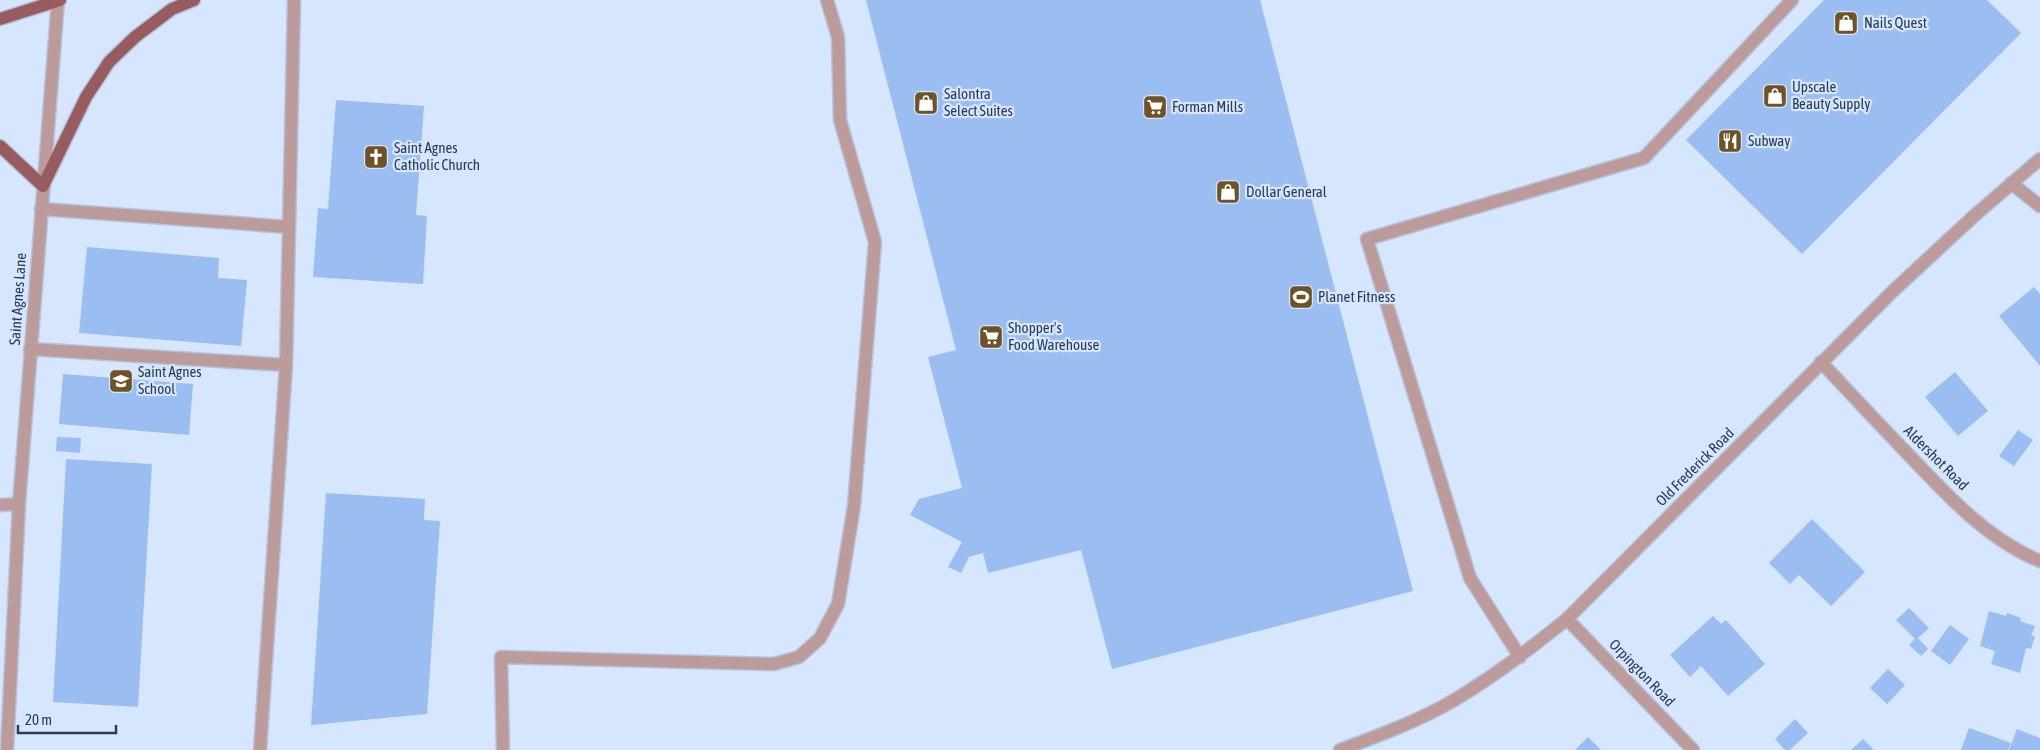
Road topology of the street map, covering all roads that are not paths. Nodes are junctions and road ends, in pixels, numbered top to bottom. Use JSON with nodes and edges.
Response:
{"nodes":[{"id":1,"x":59,"y":0,"type":"edge"},
{"id":2,"x":194,"y":0,"type":"edge"},
{"id":3,"x":294,"y":0,"type":"edge"},
{"id":4,"x":827,"y":0,"type":"edge"},
{"id":5,"x":1792,"y":0,"type":"edge"},
{"id":6,"x":0,"y":19,"type":"edge"},
{"id":7,"x":0,"y":146,"type":"edge"},
{"id":8,"x":2040,"y":159,"type":"edge"},
{"id":9,"x":2011,"y":183,"type":"junction"},
{"id":10,"x":43,"y":186,"type":"junction"},
{"id":11,"x":2040,"y":206,"type":"edge"},
{"id":12,"x":41,"y":209,"type":"junction"},
{"id":13,"x":289,"y":227,"type":"junction"},
{"id":14,"x":30,"y":349,"type":"junction"},
{"id":15,"x":1821,"y":362,"type":"junction"},
{"id":16,"x":286,"y":365,"type":"junction"},
{"id":17,"x":19,"y":504,"type":"junction"},
{"id":18,"x":0,"y":505,"type":"edge"},
{"id":19,"x":2040,"y":561,"type":"edge"},
{"id":20,"x":1567,"y":619,"type":"junction"},
{"id":21,"x":1520,"y":657,"type":"junction"},
{"id":22,"x":7,"y":750,"type":"edge"},
{"id":23,"x":260,"y":750,"type":"edge"},
{"id":24,"x":502,"y":750,"type":"edge"},
{"id":25,"x":1340,"y":750,"type":"edge"},
{"id":26,"x":1693,"y":750,"type":"edge"}],
"edges":[{"from":1,"to":6,"type":"main road"},
{"from":1,"to":10,"type":"street","name":"Saint Agnes Lane"},
{"from":2,"to":10,"type":"main road"},
{"from":3,"to":13,"type":"street"},
{"from":4,"to":24,"type":"street"},
{"from":5,"to":21,"type":"street"},
{"from":7,"to":10,"type":"main road"},
{"from":8,"to":9,"type":"street","name":"Old Frederick Road"},
{"from":9,"to":11,"type":"street"},
{"from":9,"to":15,"type":"street","name":"Old Frederick Road"},
{"from":10,"to":12,"type":"street","name":"Saint Agnes Lane"},
{"from":12,"to":13,"type":"street"},
{"from":12,"to":14,"type":"street","name":"Saint Agnes Lane"},
{"from":13,"to":16,"type":"street"},
{"from":14,"to":16,"type":"street"},
{"from":14,"to":17,"type":"street","name":"Saint Agnes Lane"},
{"from":15,"to":19,"type":"street","name":"Aldershot Road"},
{"from":15,"to":20,"type":"street","name":"Old Frederick Road"},
{"from":16,"to":23,"type":"street"},
{"from":17,"to":18,"type":"street"},
{"from":17,"to":22,"type":"street","name":"Saint Agnes Lane"},
{"from":20,"to":21,"type":"street","name":"Old Frederick Road"},
{"from":20,"to":26,"type":"street","name":"Orpington Road"},
{"from":21,"to":25,"type":"street","name":"Old Frederick Road"}]}
